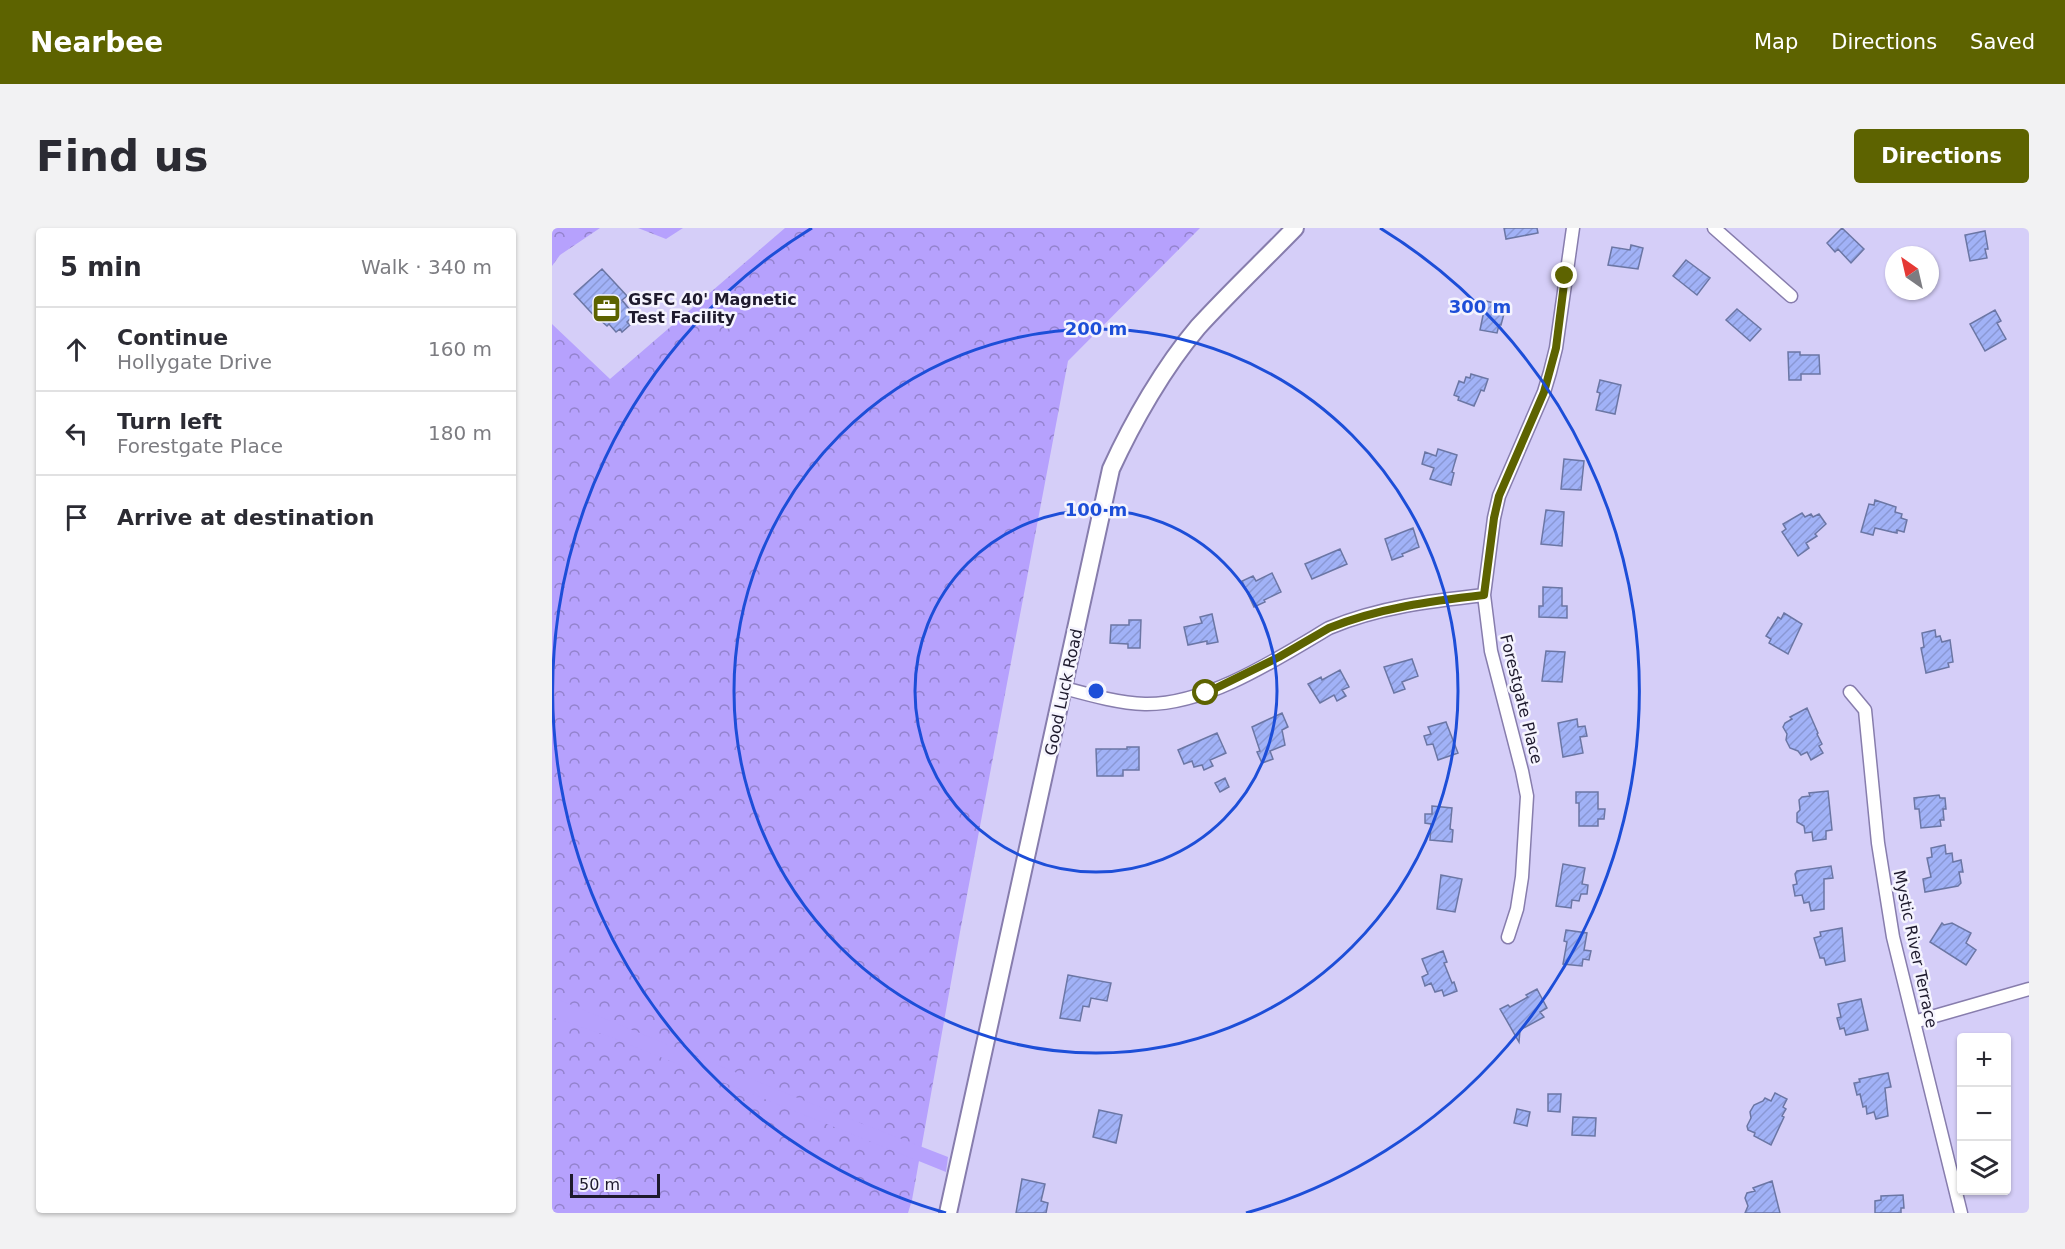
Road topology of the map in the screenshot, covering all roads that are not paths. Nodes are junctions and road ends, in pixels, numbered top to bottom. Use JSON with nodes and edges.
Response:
{"nodes":[{"id":1,"x":1295,"y":228,"type":"edge"},
{"id":2,"x":1573,"y":228,"type":"edge"},
{"id":3,"x":1714,"y":228,"type":"edge"},
{"id":4,"x":1791,"y":296,"type":"dead end"},
{"id":5,"x":1484,"y":595,"type":"junction"},
{"id":6,"x":1064,"y":688,"type":"junction"},
{"id":7,"x":1850,"y":692,"type":"dead end"},
{"id":8,"x":1508,"y":937,"type":"dead end"},
{"id":9,"x":2029,"y":989,"type":"edge"},
{"id":10,"x":1914,"y":1022,"type":"junction"},
{"id":11,"x":948,"y":1213,"type":"edge"},
{"id":12,"x":1961,"y":1213,"type":"edge"}],
"edges":[{"from":1,"to":6,"type":"street","name":"Good Luck Road"},
{"from":2,"to":5,"type":"street","name":"Forestgate Place"},
{"from":3,"to":4,"type":"street"},
{"from":5,"to":6,"type":"street"},
{"from":5,"to":8,"type":"street","name":"Forestgate Place"},
{"from":6,"to":11,"type":"street","name":"Good Luck Road"},
{"from":7,"to":10,"type":"street","name":"Mystic River Terrace"},
{"from":9,"to":10,"type":"street"},
{"from":10,"to":12,"type":"street","name":"Mystic River Terrace"}]}
